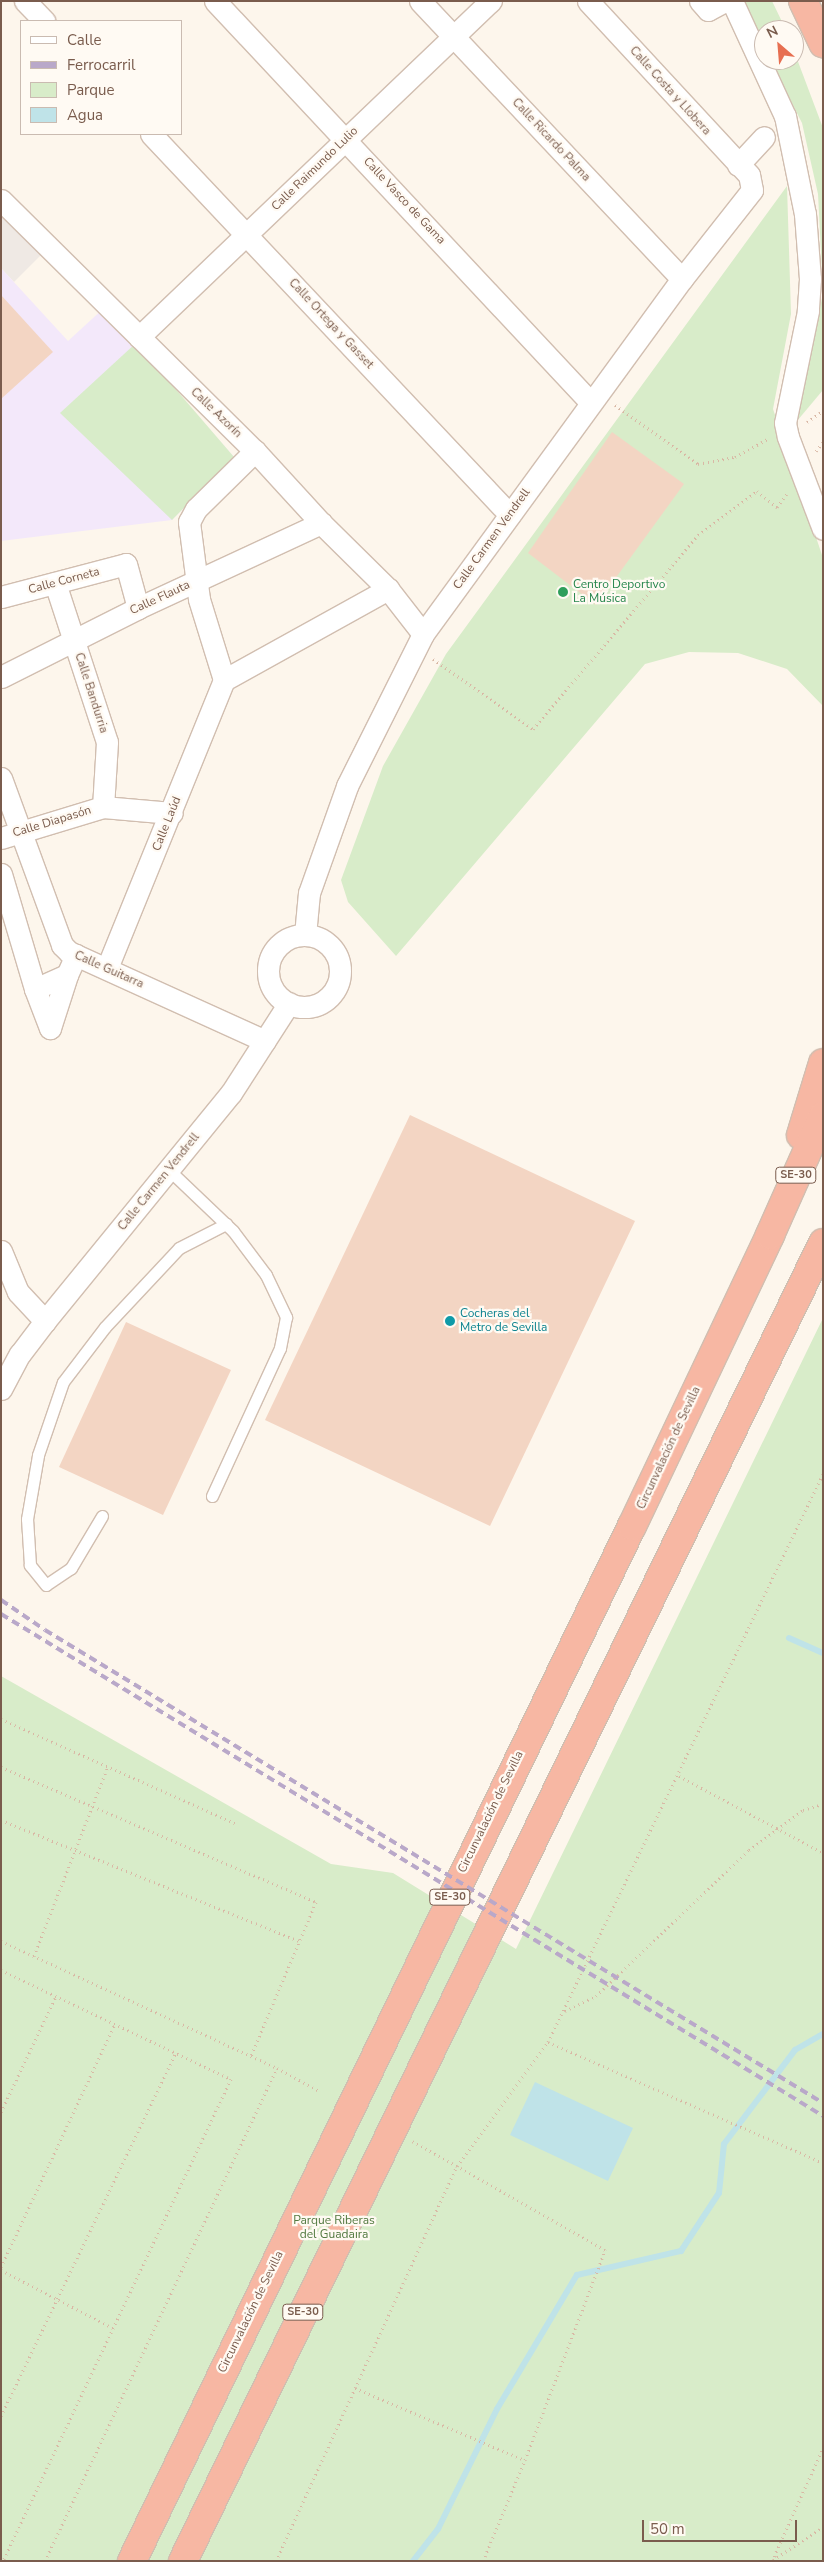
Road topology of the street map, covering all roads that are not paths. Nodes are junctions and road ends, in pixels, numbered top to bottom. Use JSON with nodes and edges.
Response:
{"nodes":[{"id":1,"x":25,"y":1,"type":"edge"},
{"id":2,"x":214,"y":1,"type":"edge"},
{"id":3,"x":420,"y":1,"type":"edge"},
{"id":4,"x":491,"y":1,"type":"edge"},
{"id":5,"x":588,"y":1,"type":"edge"},
{"id":6,"x":700,"y":1,"type":"edge"},
{"id":7,"x":725,"y":1,"type":"edge"},
{"id":8,"x":732,"y":1,"type":"edge"},
{"id":9,"x":803,"y":1,"type":"edge"},
{"id":10,"x":43,"y":20,"type":"edge"},
{"id":11,"x":453,"y":37,"type":"junction"},
{"id":12,"x":823,"y":43,"type":"edge"},
{"id":13,"x":152,"y":135,"type":"edge"},
{"id":14,"x":764,"y":137,"type":"dead end"},
{"id":15,"x":346,"y":139,"type":"junction"},
{"id":16,"x":738,"y":165,"type":"junction"},
{"id":17,"x":752,"y":182,"type":"joint"},
{"id":18,"x":1,"y":200,"type":"edge"},
{"id":19,"x":247,"y":234,"type":"junction"},
{"id":20,"x":682,"y":279,"type":"junction"},
{"id":21,"x":139,"y":337,"type":"junction"},
{"id":22,"x":595,"y":398,"type":"junction"},
{"id":23,"x":255,"y":451,"type":"junction"},
{"id":24,"x":510,"y":515,"type":"junction"},
{"id":25,"x":321,"y":523,"type":"junction"},
{"id":26,"x":823,"y":529,"type":"edge"},
{"id":27,"x":196,"y":581,"type":"junction"},
{"id":28,"x":55,"y":583,"type":"junction"},
{"id":29,"x":388,"y":589,"type":"junction"},
{"id":30,"x":1,"y":597,"type":"edge"},
{"id":31,"x":138,"y":608,"type":"junction"},
{"id":32,"x":423,"y":634,"type":"junction"},
{"id":33,"x":74,"y":639,"type":"junction"},
{"id":34,"x":1,"y":677,"type":"edge"},
{"id":35,"x":224,"y":680,"type":"junction"},
{"id":36,"x":1,"y":778,"type":"edge"},
{"id":37,"x":103,"y":807,"type":"junction"},
{"id":38,"x":172,"y":813,"type":"junction"},
{"id":39,"x":22,"y":830,"type":"junction"},
{"id":40,"x":1,"y":838,"type":"edge"},
{"id":41,"x":1,"y":874,"type":"edge"},
{"id":42,"x":305,"y":935,"type":"junction"},
{"id":43,"x":76,"y":955,"type":"junction"},
{"id":44,"x":107,"y":968,"type":"junction"},
{"id":45,"x":67,"y":975,"type":"junction"},
{"id":46,"x":35,"y":989,"type":"junction"},
{"id":47,"x":289,"y":1004,"type":"junction"},
{"id":48,"x":264,"y":1041,"type":"junction"},
{"id":49,"x":823,"y":1063,"type":"edge"},
{"id":50,"x":823,"y":1116,"type":"edge"},
{"id":51,"x":169,"y":1170,"type":"junction"},
{"id":52,"x":226,"y":1224,"type":"junction"},
{"id":53,"x":770,"y":1235,"type":"junction"},
{"id":54,"x":823,"y":1242,"type":"edge"},
{"id":55,"x":1,"y":1251,"type":"edge"},
{"id":56,"x":45,"y":1321,"type":"junction"},
{"id":57,"x":20,"y":1354,"type":"junction"},
{"id":58,"x":1,"y":1362,"type":"edge"},
{"id":59,"x":1,"y":1389,"type":"edge"},
{"id":60,"x":212,"y":1496,"type":"dead end"},
{"id":61,"x":102,"y":1516,"type":"dead end"},
{"id":62,"x":132,"y":2561,"type":"edge"},
{"id":63,"x":183,"y":2561,"type":"edge"}],
"edges":[{"from":1,"to":10,"type":"street"},
{"from":2,"to":15,"type":"street","name":"Calle Vasco de Gama"},
{"from":3,"to":11,"type":"street","name":"Calle Ricardo Palma"},
{"from":4,"to":11,"type":"street","name":"Calle Raimundo Lulio"},
{"from":5,"to":16,"type":"street","name":"Calle Costa y Llobera"},
{"from":6,"to":7,"type":"street"},
{"from":8,"to":26,"type":"street"},
{"from":9,"to":12,"type":"highway"},
{"from":11,"to":15,"type":"street","name":"Calle Raimundo Lulio"},
{"from":11,"to":20,"type":"street","name":"Calle Ricardo Palma"},
{"from":13,"to":19,"type":"street","name":"Calle Ortega y Gasset"},
{"from":14,"to":16,"type":"street"},
{"from":15,"to":19,"type":"street","name":"Calle Raimundo Lulio"},
{"from":15,"to":22,"type":"street","name":"Calle Vasco de Gama"},
{"from":16,"to":17,"type":"street","name":"Calle Costa y Llobera"},
{"from":17,"to":20,"type":"street","name":"Calle Carmen Vendrell"},
{"from":18,"to":21,"type":"street","name":"Calle Azorín"},
{"from":19,"to":21,"type":"street","name":"Calle Raimundo Lulio"},
{"from":19,"to":24,"type":"street","name":"Calle Ortega y Gasset"},
{"from":20,"to":22,"type":"street","name":"Calle Carmen Vendrell"},
{"from":21,"to":23,"type":"street","name":"Calle Azorín"},
{"from":22,"to":24,"type":"street","name":"Calle Carmen Vendrell"},
{"from":23,"to":25,"type":"street","name":"Calle Azorín"},
{"from":23,"to":27,"type":"street"},
{"from":24,"to":32,"type":"street","name":"Calle Carmen Vendrell"},
{"from":25,"to":27,"type":"street","name":"Calle Flauta"},
{"from":25,"to":29,"type":"street","name":"Calle Azorín"},
{"from":27,"to":31,"type":"street","name":"Calle Flauta"},
{"from":27,"to":35,"type":"street"},
{"from":28,"to":30,"type":"street","name":"Calle Corneta"},
{"from":28,"to":31,"type":"street","name":"Calle Corneta"},
{"from":28,"to":33,"type":"street","name":"Calle Bandurria"},
{"from":29,"to":32,"type":"street","name":"Calle Azorín"},
{"from":29,"to":35,"type":"street"},
{"from":31,"to":33,"type":"street","name":"Calle Flauta"},
{"from":32,"to":42,"type":"street","name":"Calle Carmen Vendrell"},
{"from":33,"to":34,"type":"street","name":"Calle Flauta"},
{"from":33,"to":37,"type":"street","name":"Calle Bandurria"},
{"from":35,"to":38,"type":"street","name":"Calle Laúd"},
{"from":36,"to":39,"type":"street","name":"Calle Guitarra"},
{"from":37,"to":38,"type":"street"},
{"from":37,"to":39,"type":"street","name":"Calle Diapasón"},
{"from":38,"to":44,"type":"street","name":"Calle Laúd"},
{"from":39,"to":40,"type":"street","name":"Calle Diapasón"},
{"from":39,"to":43,"type":"street","name":"Calle Guitarra"},
{"from":41,"to":46,"type":"street"},
{"from":42,"to":47,"type":"street"},
{"from":42,"to":47,"type":"street"},
{"from":43,"to":44,"type":"street","name":"Calle Guitarra"},
{"from":43,"to":45,"type":"street"},
{"from":44,"to":48,"type":"street","name":"Calle Guitarra"},
{"from":45,"to":46,"type":"street"},
{"from":45,"to":46,"type":"street"},
{"from":47,"to":48,"type":"street","name":"Calle Carmen Vendrell"},
{"from":48,"to":51,"type":"street","name":"Calle Carmen Vendrell"},
{"from":49,"to":53,"type":"highway"},
{"from":50,"to":53,"type":"highway","name":"Circunvalación de Sevilla","number":"SE-30"},
{"from":51,"to":52,"type":"lane"},
{"from":51,"to":56,"type":"street","name":"Calle Carmen Vendrell"},
{"from":52,"to":60,"type":"lane"},
{"from":52,"to":61,"type":"lane"},
{"from":53,"to":62,"type":"highway","name":"Circunvalación de Sevilla","number":"SE-30"},
{"from":54,"to":63,"type":"highway","number":"SE-30"},
{"from":55,"to":56,"type":"street"},
{"from":56,"to":57,"type":"street","name":"Calle Carmen Vendrell"},
{"from":57,"to":58,"type":"street"},
{"from":57,"to":59,"type":"street","name":"Calle Carmen Vendrell"}]}
